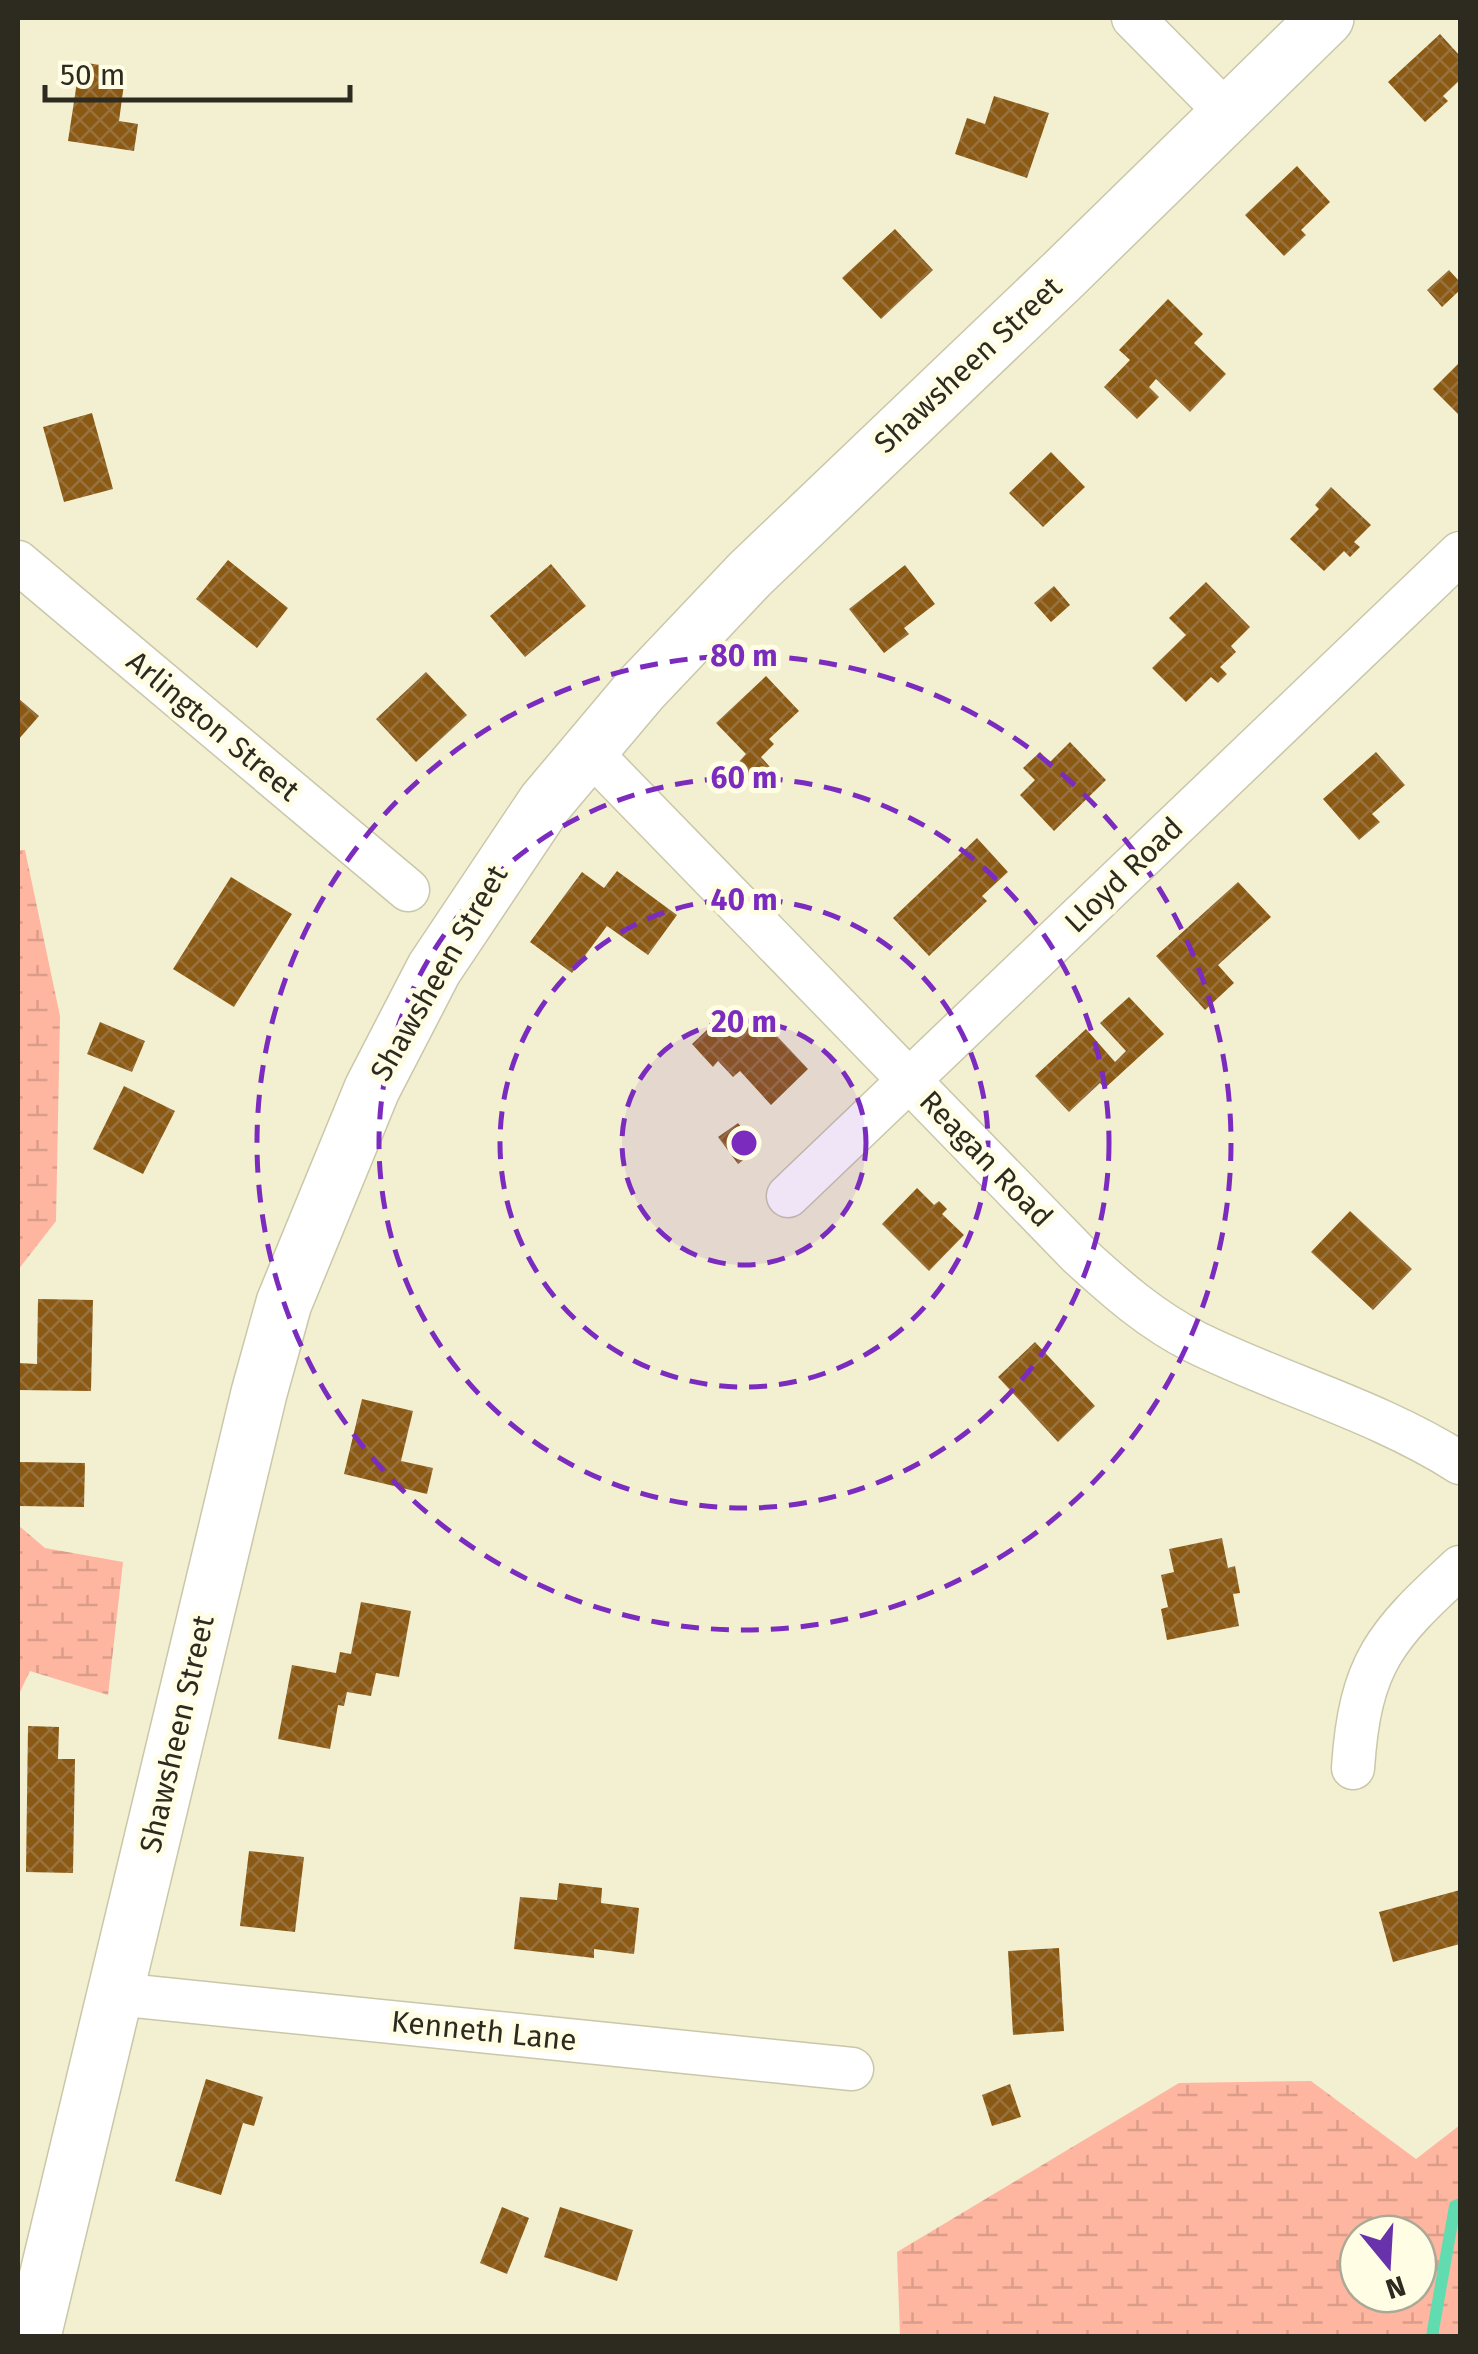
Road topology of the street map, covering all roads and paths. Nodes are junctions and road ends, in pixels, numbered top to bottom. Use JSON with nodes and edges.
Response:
{"nodes":[{"id":1,"x":1134,"y":18,"type":"edge"},
{"id":2,"x":1326,"y":18,"type":"edge"},
{"id":3,"x":1227,"y":114,"type":"junction"},
{"id":4,"x":1460,"y":553,"type":"edge"},
{"id":5,"x":18,"y":562,"type":"edge"},
{"id":6,"x":587,"y":750,"type":"junction"},
{"id":7,"x":408,"y":890,"type":"dead end"},
{"id":8,"x":910,"y":1080,"type":"junction"},
{"id":9,"x":788,"y":1196,"type":"dead end"},
{"id":10,"x":1460,"y":1464,"type":"edge"},
{"id":11,"x":1460,"y":1567,"type":"edge"},
{"id":12,"x":1353,"y":1768,"type":"dead end"},
{"id":13,"x":116,"y":1994,"type":"junction"},
{"id":14,"x":852,"y":2069,"type":"dead end"},
{"id":15,"x":33,"y":2336,"type":"edge"}],
"edges":[{"from":1,"to":3,"type":"street"},
{"from":2,"to":3,"type":"main road","name":"Shawsheen Street"},
{"from":3,"to":6,"type":"main road","name":"Shawsheen Street"},
{"from":4,"to":8,"type":"street","name":"Lloyd Road"},
{"from":5,"to":7,"type":"street","name":"Arlington Street"},
{"from":6,"to":8,"type":"street","name":"Reagan Road"},
{"from":6,"to":13,"type":"main road","name":"Shawsheen Street"},
{"from":8,"to":9,"type":"street","name":"Lloyd Road"},
{"from":8,"to":10,"type":"street","name":"Reagan Road"},
{"from":11,"to":12,"type":"street"},
{"from":13,"to":14,"type":"street","name":"Kenneth Lane"},
{"from":13,"to":15,"type":"main road","name":"Shawsheen Street"}]}
